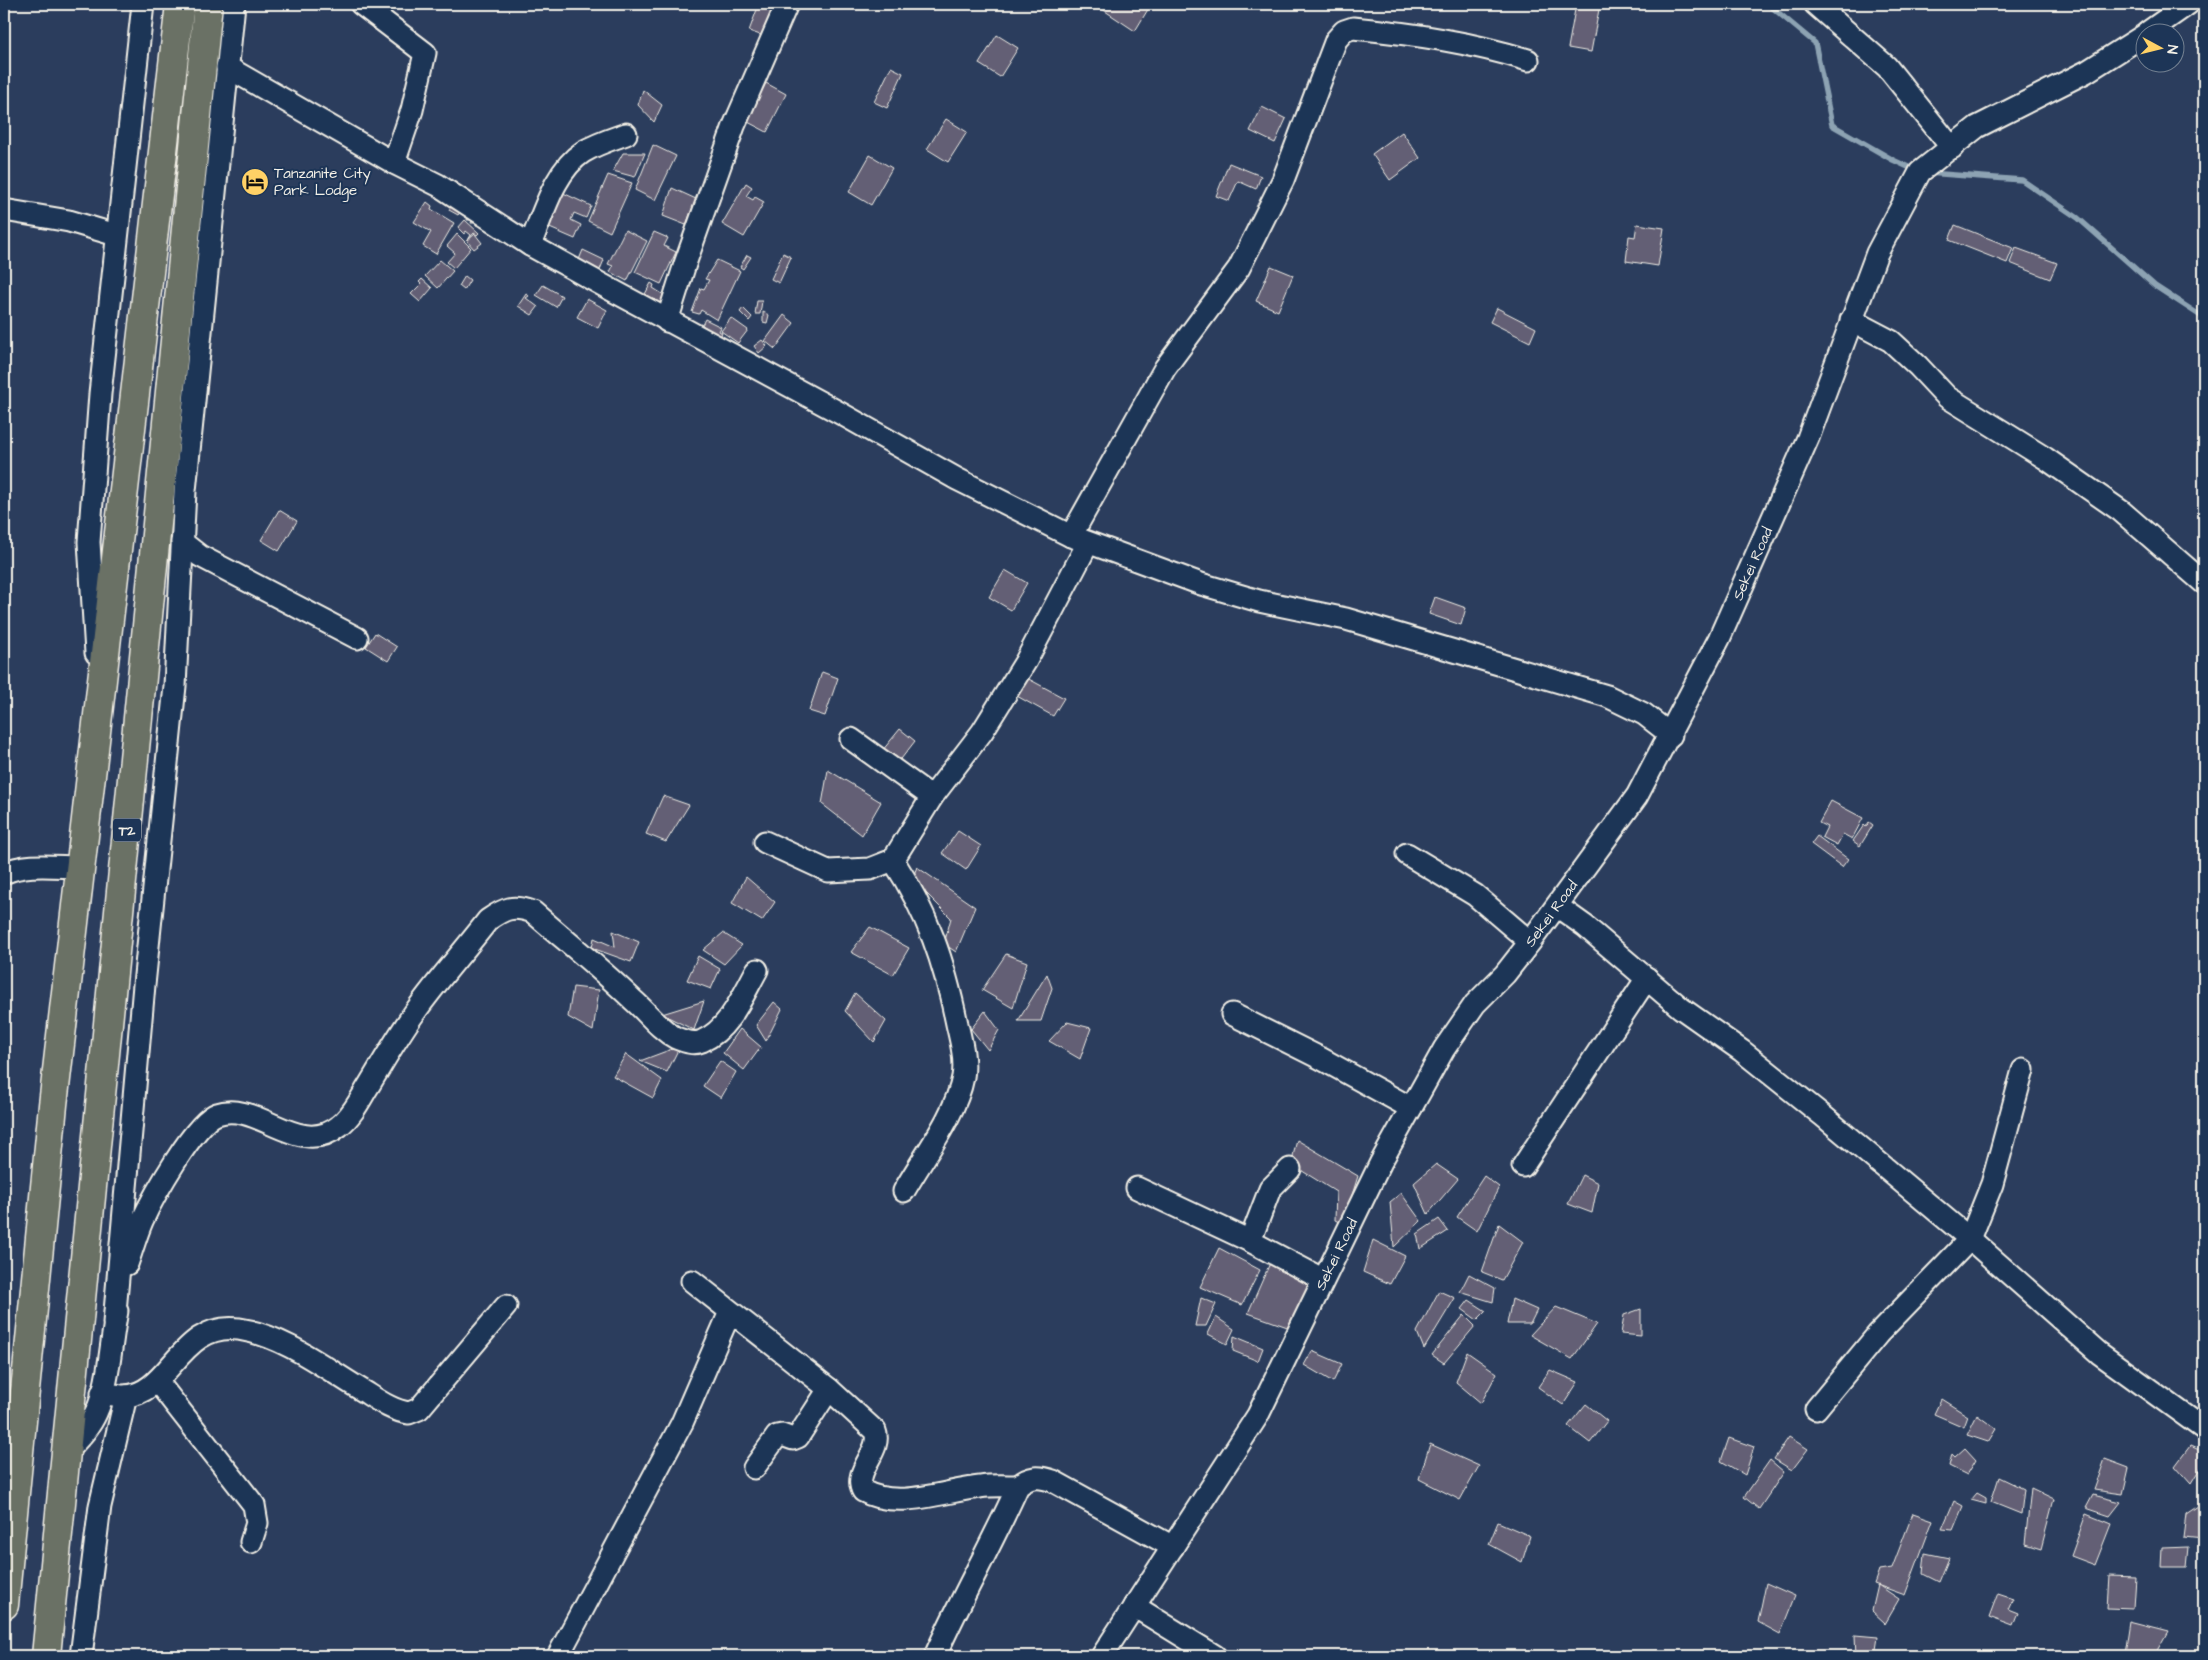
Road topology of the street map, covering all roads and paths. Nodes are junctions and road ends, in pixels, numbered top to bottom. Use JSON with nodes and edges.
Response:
{"nodes":[{"id":1,"x":143,"y":4,"type":"edge"},
{"id":2,"x":180,"y":4,"type":"edge"},
{"id":3,"x":208,"y":4,"type":"edge"},
{"id":4,"x":234,"y":4,"type":"edge"},
{"id":5,"x":361,"y":4,"type":"edge"},
{"id":6,"x":787,"y":4,"type":"edge"},
{"id":7,"x":1815,"y":4,"type":"edge"},
{"id":8,"x":2188,"y":4,"type":"edge"},
{"id":9,"x":2163,"y":22,"type":"edge"},
{"id":10,"x":2136,"y":40,"type":"edge"},
{"id":11,"x":1528,"y":60,"type":"dead end"},
{"id":12,"x":227,"y":67,"type":"junction"},
{"id":13,"x":626,"y":134,"type":"dead end"},
{"id":14,"x":1952,"y":148,"type":"junction"},
{"id":15,"x":394,"y":163,"type":"junction"},
{"id":16,"x":4,"y":210,"type":"edge"},
{"id":17,"x":116,"y":235,"type":"junction"},
{"id":18,"x":530,"y":245,"type":"junction"},
{"id":19,"x":1852,"y":320,"type":"junction"},
{"id":20,"x":667,"y":321,"type":"junction"},
{"id":21,"x":1080,"y":539,"type":"junction"},
{"id":22,"x":182,"y":542,"type":"junction"},
{"id":23,"x":2204,"y":583,"type":"edge"},
{"id":24,"x":357,"y":638,"type":"dead end"},
{"id":25,"x":99,"y":698,"type":"junction"},
{"id":26,"x":1671,"y":734,"type":"junction"},
{"id":27,"x":851,"y":739,"type":"dead end"},
{"id":28,"x":932,"y":796,"type":"junction"},
{"id":29,"x":765,"y":842,"type":"dead end"},
{"id":30,"x":1407,"y":854,"type":"dead end"},
{"id":31,"x":893,"y":860,"type":"junction"},
{"id":32,"x":80,"y":868,"type":"junction"},
{"id":33,"x":4,"y":873,"type":"edge"},
{"id":34,"x":1558,"y":906,"type":"junction"},
{"id":35,"x":1530,"y":942,"type":"junction"},
{"id":36,"x":757,"y":970,"type":"dead end"},
{"id":37,"x":1647,"y":978,"type":"junction"},
{"id":38,"x":1232,"y":1014,"type":"dead end"},
{"id":39,"x":2023,"y":1070,"type":"dead end"},
{"id":40,"x":1411,"y":1108,"type":"junction"},
{"id":41,"x":1523,"y":1166,"type":"dead end"},
{"id":42,"x":1290,"y":1169,"type":"dead end"},
{"id":43,"x":1137,"y":1188,"type":"dead end"},
{"id":44,"x":904,"y":1191,"type":"dead end"},
{"id":45,"x":1970,"y":1238,"type":"junction"},
{"id":46,"x":1250,"y":1241,"type":"junction"},
{"id":47,"x":1322,"y":1279,"type":"junction"},
{"id":48,"x":692,"y":1282,"type":"dead end"},
{"id":49,"x":506,"y":1306,"type":"dead end"},
{"id":50,"x":730,"y":1312,"type":"junction"},
{"id":51,"x":114,"y":1324,"type":"junction"},
{"id":52,"x":157,"y":1381,"type":"junction"},
{"id":53,"x":829,"y":1389,"type":"junction"},
{"id":54,"x":102,"y":1393,"type":"junction"},
{"id":55,"x":126,"y":1396,"type":"junction"},
{"id":56,"x":1816,"y":1409,"type":"dead end"},
{"id":57,"x":2204,"y":1429,"type":"edge"},
{"id":58,"x":65,"y":1453,"type":"junction"},
{"id":59,"x":754,"y":1468,"type":"dead end"},
{"id":60,"x":1018,"y":1486,"type":"junction"},
{"id":61,"x":251,"y":1542,"type":"dead end"},
{"id":62,"x":1173,"y":1547,"type":"junction"},
{"id":63,"x":4,"y":1605,"type":"edge"},
{"id":64,"x":1134,"y":1606,"type":"junction"},
{"id":65,"x":46,"y":1656,"type":"edge"},
{"id":66,"x":81,"y":1656,"type":"edge"},
{"id":67,"x":558,"y":1656,"type":"edge"},
{"id":68,"x":935,"y":1656,"type":"edge"},
{"id":69,"x":1102,"y":1656,"type":"edge"},
{"id":70,"x":1215,"y":1656,"type":"edge"}],
"edges":[{"from":1,"to":17,"type":"street"},
{"from":2,"to":25,"type":"highway"},
{"from":3,"to":58,"type":"highway","number":"T2"},
{"from":4,"to":12,"type":"street"},
{"from":5,"to":15,"type":"street"},
{"from":6,"to":20,"type":"street"},
{"from":7,"to":14,"type":"street"},
{"from":8,"to":9,"type":"street","name":"Sekei Road"},
{"from":10,"to":14,"type":"street","name":"Sekei Road"},
{"from":11,"to":21,"type":"street"},
{"from":12,"to":15,"type":"street"},
{"from":12,"to":22,"type":"street"},
{"from":13,"to":18,"type":"street"},
{"from":14,"to":19,"type":"street","name":"Sekei Road"},
{"from":15,"to":18,"type":"street"},
{"from":16,"to":17,"type":"street"},
{"from":17,"to":25,"type":"street"},
{"from":18,"to":20,"type":"street"},
{"from":19,"to":23,"type":"street"},
{"from":19,"to":26,"type":"street","name":"Sekei Road"},
{"from":20,"to":21,"type":"street"},
{"from":21,"to":26,"type":"street"},
{"from":21,"to":28,"type":"street"},
{"from":22,"to":24,"type":"street"},
{"from":22,"to":51,"type":"street"},
{"from":25,"to":32,"type":"highway"},
{"from":26,"to":34,"type":"street","name":"Sekei Road"},
{"from":27,"to":28,"type":"street"},
{"from":28,"to":31,"type":"street"},
{"from":29,"to":31,"type":"street"},
{"from":30,"to":35,"type":"street"},
{"from":31,"to":44,"type":"street"},
{"from":32,"to":33,"type":"street"},
{"from":32,"to":63,"type":"highway"},
{"from":34,"to":35,"type":"street","name":"Sekei Road"},
{"from":34,"to":37,"type":"street"},
{"from":35,"to":40,"type":"street","name":"Sekei Road"},
{"from":36,"to":51,"type":"street"},
{"from":37,"to":41,"type":"street"},
{"from":37,"to":45,"type":"street"},
{"from":38,"to":40,"type":"street"},
{"from":39,"to":45,"type":"street"},
{"from":40,"to":47,"type":"street","name":"Sekei Road"},
{"from":42,"to":46,"type":"street"},
{"from":43,"to":46,"type":"street"},
{"from":45,"to":56,"type":"street"},
{"from":45,"to":57,"type":"street"},
{"from":46,"to":47,"type":"street"},
{"from":47,"to":62,"type":"street","name":"Sekei Road"},
{"from":48,"to":50,"type":"street"},
{"from":49,"to":52,"type":"street"},
{"from":50,"to":53,"type":"street"},
{"from":50,"to":67,"type":"street"},
{"from":51,"to":54,"type":"street"},
{"from":52,"to":55,"type":"street"},
{"from":52,"to":61,"type":"street"},
{"from":53,"to":59,"type":"street"},
{"from":53,"to":60,"type":"street"},
{"from":54,"to":55,"type":"street"},
{"from":54,"to":58,"type":"street"},
{"from":55,"to":66,"type":"street"},
{"from":58,"to":65,"type":"highway","number":"T2"},
{"from":60,"to":62,"type":"street"},
{"from":60,"to":68,"type":"street"},
{"from":62,"to":64,"type":"street","name":"Sekei Road"},
{"from":64,"to":69,"type":"street","name":"Sekei Road"},
{"from":64,"to":70,"type":"street"}]}
